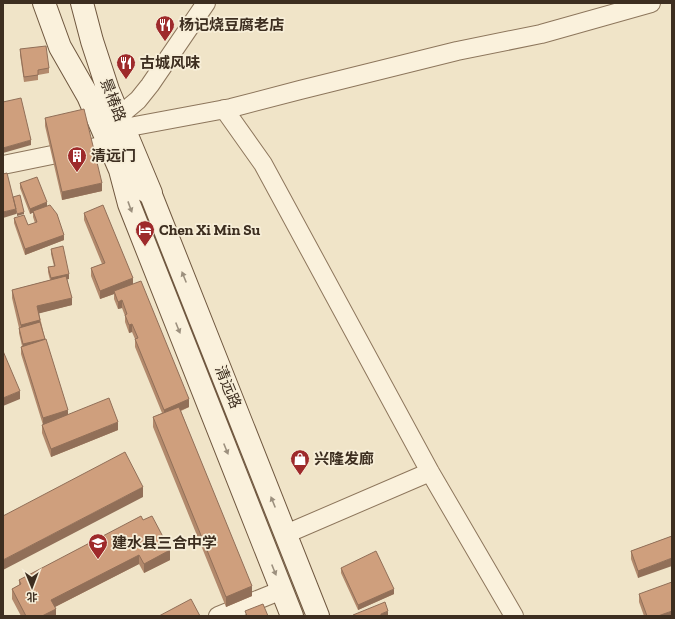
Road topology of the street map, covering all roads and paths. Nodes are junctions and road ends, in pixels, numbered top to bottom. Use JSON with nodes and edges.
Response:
{"nodes":[{"id":1,"x":44,"y":3,"type":"edge"},
{"id":2,"x":82,"y":3,"type":"edge"},
{"id":3,"x":206,"y":3,"type":"edge"},
{"id":4,"x":652,"y":3,"type":"edge"},
{"id":5,"x":224,"y":109,"type":"junction"},
{"id":6,"x":122,"y":122,"type":"junction"},
{"id":7,"x":52,"y":155,"type":"edge"},
{"id":8,"x":3,"y":165,"type":"edge"},
{"id":9,"x":120,"y":170,"type":"junction"},
{"id":10,"x":151,"y":195,"type":"junction"},
{"id":11,"x":430,"y":472,"type":"junction"},
{"id":12,"x":286,"y":534,"type":"junction"},
{"id":13,"x":282,"y":590,"type":"junction"},
{"id":14,"x":218,"y":616,"type":"edge"},
{"id":15,"x":292,"y":616,"type":"edge"},
{"id":16,"x":318,"y":616,"type":"edge"},
{"id":17,"x":514,"y":616,"type":"edge"}],
"edges":[{"from":1,"to":9,"type":"main road"},
{"from":2,"to":6,"type":"main road","name":"景椿路"},
{"from":3,"to":6,"type":"street"},
{"from":4,"to":5,"type":"street"},
{"from":5,"to":6,"type":"street"},
{"from":5,"to":11,"type":"street"},
{"from":6,"to":9,"type":"main road","name":"清远路"},
{"from":6,"to":10,"type":"main road","name":"景椿路"},
{"from":7,"to":8,"type":"street"},
{"from":9,"to":10,"type":"main road","name":"清远路"},
{"from":9,"to":13,"type":"main road","name":"清远路","one_way":true},
{"from":12,"to":10,"type":"main road","name":"清远路","one_way":true},
{"from":11,"to":12,"type":"street"},
{"from":11,"to":17,"type":"street"},
{"from":12,"to":16,"type":"main road","name":"清远路"},
{"from":13,"to":14,"type":"street"},
{"from":13,"to":15,"type":"main road","name":"清远路"}]}
